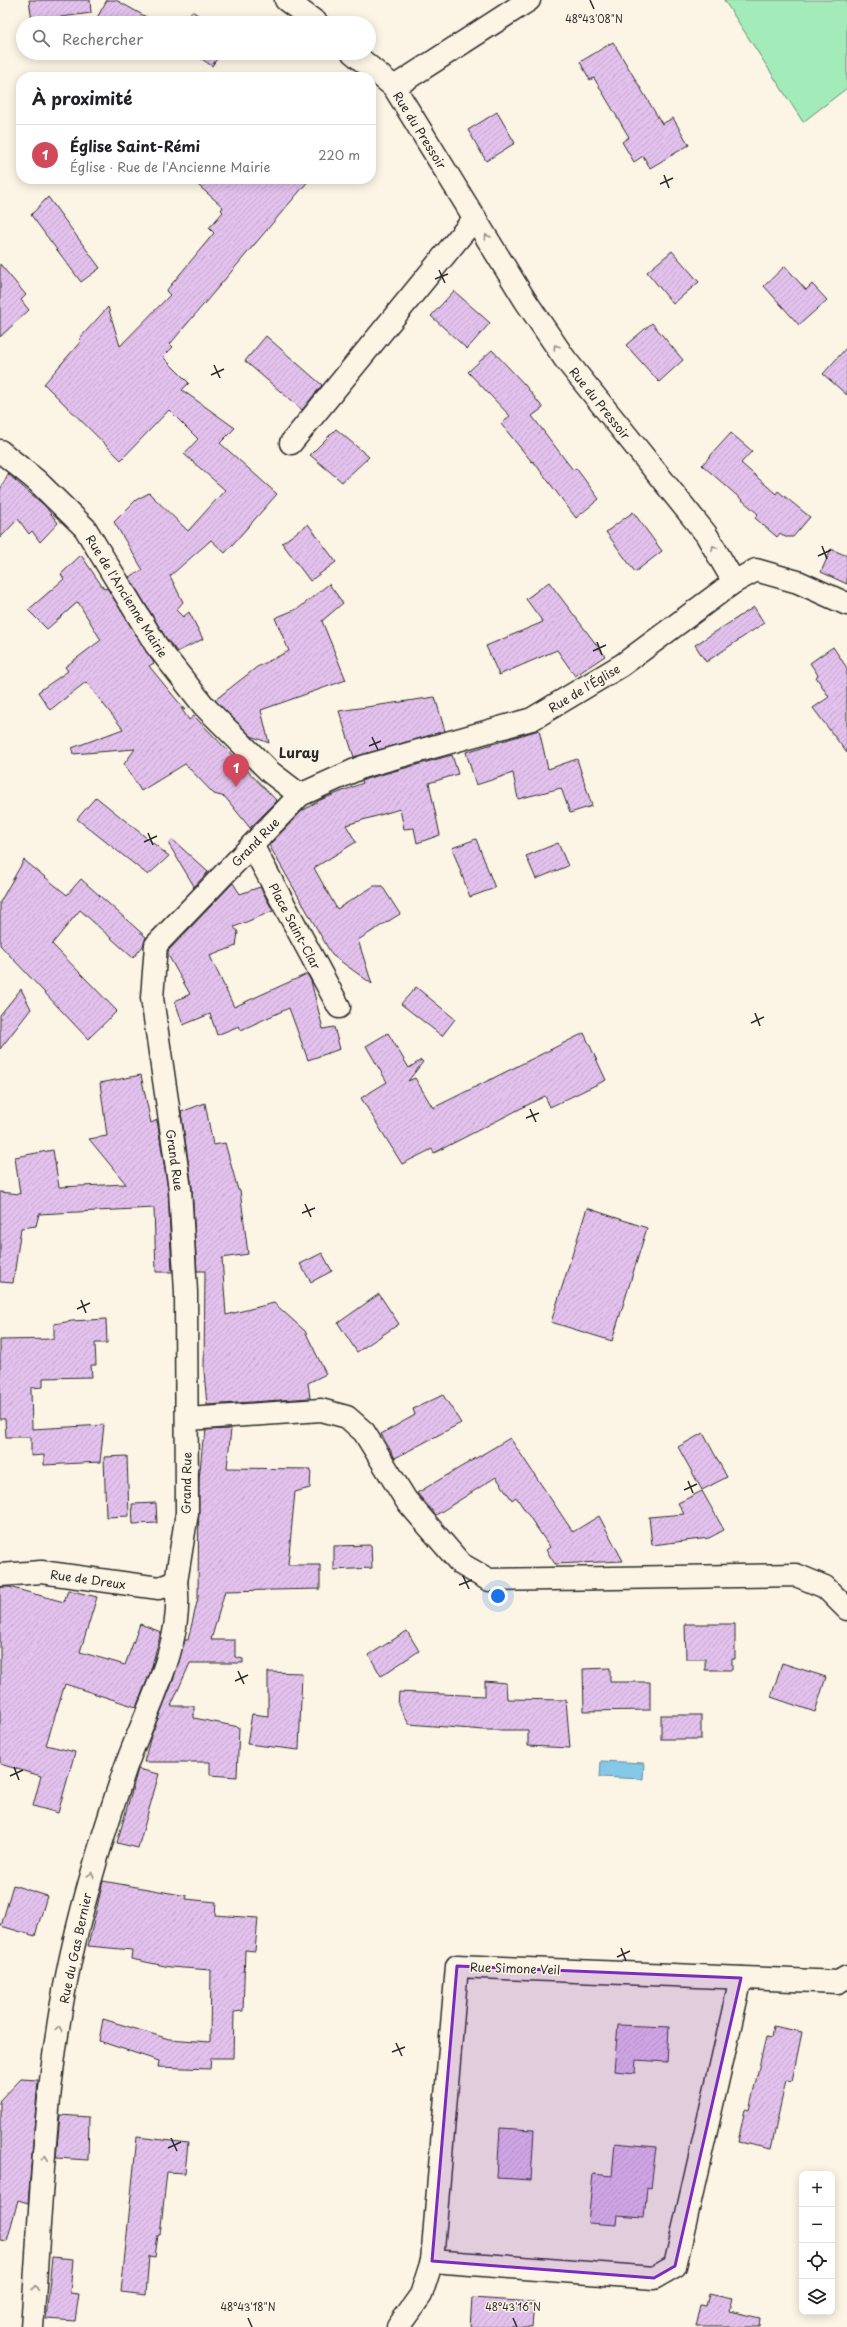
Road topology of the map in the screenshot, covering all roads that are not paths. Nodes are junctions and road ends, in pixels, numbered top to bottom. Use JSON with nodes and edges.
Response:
{"nodes":[{"id":1,"x":286,"y":0,"type":"edge"},
{"id":2,"x":529,"y":0,"type":"edge"},
{"id":3,"x":308,"y":16,"type":"edge"},
{"id":4,"x":361,"y":60,"type":"edge"},
{"id":5,"x":376,"y":72,"type":"edge"},
{"id":6,"x":376,"y":72,"type":"edge"},
{"id":7,"x":394,"y":87,"type":"junction"},
{"id":8,"x":475,"y":218,"type":"junction"},
{"id":9,"x":291,"y":443,"type":"dead end"},
{"id":10,"x":0,"y":451,"type":"edge"},
{"id":11,"x":734,"y":582,"type":"junction"},
{"id":12,"x":847,"y":604,"type":"edge"},
{"id":13,"x":300,"y":795,"type":"junction"},
{"id":14,"x":252,"y":845,"type":"junction"},
{"id":15,"x":339,"y":1007,"type":"dead end"},
{"id":16,"x":188,"y":1419,"type":"junction"},
{"id":17,"x":0,"y":1575,"type":"edge"},
{"id":18,"x":176,"y":1582,"type":"junction"},
{"id":19,"x":847,"y":1609,"type":"edge"},
{"id":20,"x":847,"y":1977,"type":"edge"},
{"id":21,"x":741,"y":1978,"type":"junction"},
{"id":22,"x":432,"y":2261,"type":"junction"},
{"id":23,"x":32,"y":2327,"type":"edge"},
{"id":24,"x":398,"y":2327,"type":"edge"}],
"edges":[{"from":1,"to":3,"type":"street"},
{"from":2,"to":7,"type":"street"},
{"from":4,"to":6,"type":"street","name":"Rue du Pressoir"},
{"from":5,"to":7,"type":"street","name":"Rue du Pressoir"},
{"from":7,"to":8,"type":"street","name":"Rue du Pressoir"},
{"from":8,"to":9,"type":"street"},
{"from":11,"to":8,"type":"street","name":"Rue du Pressoir","one_way":true},
{"from":10,"to":13,"type":"street","name":"Rue de l'Ancienne Mairie"},
{"from":11,"to":12,"type":"street","name":"Rue de l'Église"},
{"from":11,"to":13,"type":"street","name":"Rue de l'Église"},
{"from":13,"to":14,"type":"street","name":"Grand Rue"},
{"from":14,"to":15,"type":"street","name":"Place Saint-Clar"},
{"from":14,"to":16,"type":"street","name":"Grand Rue"},
{"from":16,"to":18,"type":"street","name":"Grand Rue"},
{"from":16,"to":19,"type":"street"},
{"from":17,"to":18,"type":"street","name":"Rue de Dreux"},
{"from":23,"to":18,"type":"street","name":"Rue du Gas Bernier","one_way":true},
{"from":20,"to":21,"type":"street","name":"Rue Simone Veil"},
{"from":21,"to":22,"type":"street"},
{"from":21,"to":22,"type":"street","name":"Rue Simone Veil"},
{"from":22,"to":24,"type":"street","name":"Rue Simone Veil"}]}
